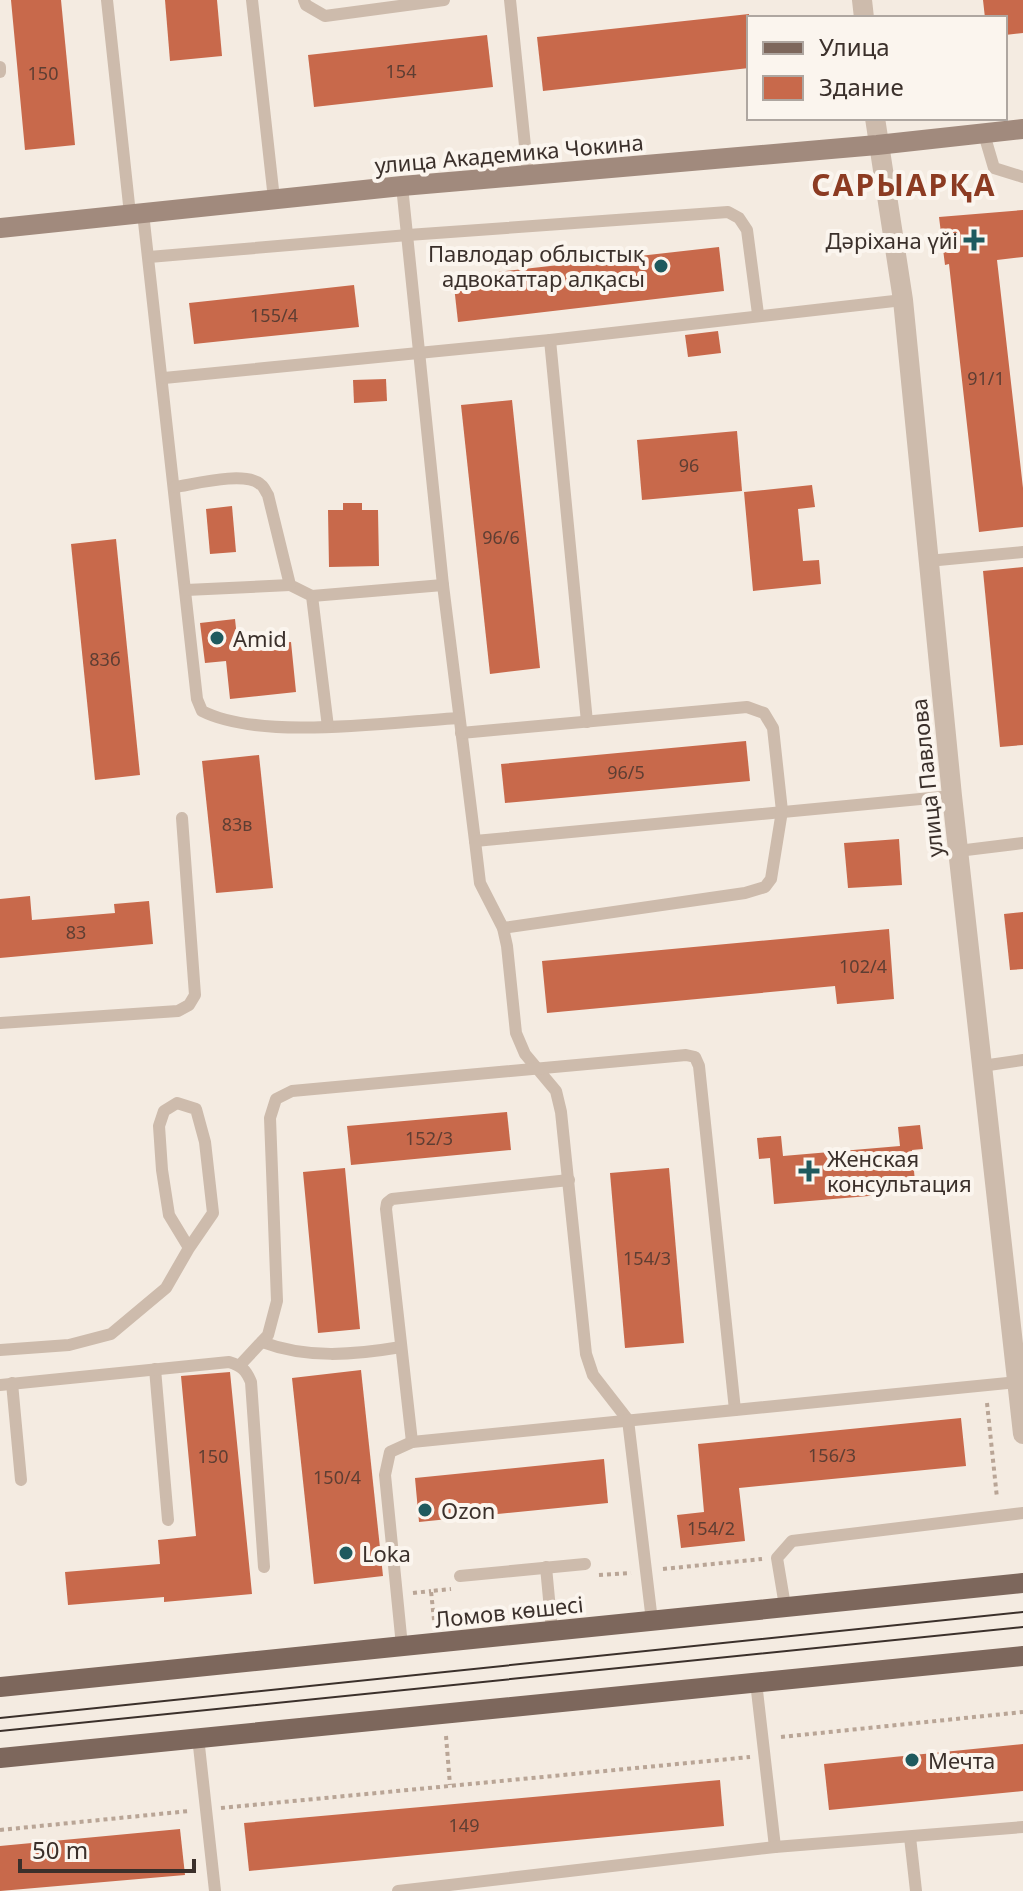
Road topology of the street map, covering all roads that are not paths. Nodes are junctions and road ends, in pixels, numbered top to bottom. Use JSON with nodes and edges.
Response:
{"nodes":[{"id":1,"x":107,"y":0,"type":"edge"},
{"id":2,"x":252,"y":0,"type":"edge"},
{"id":3,"x":304,"y":0,"type":"edge"},
{"id":4,"x":444,"y":0,"type":"edge"},
{"id":5,"x":510,"y":0,"type":"edge"},
{"id":6,"x":875,"y":120,"type":"edge"},
{"id":7,"x":1023,"y":129,"type":"edge"},
{"id":8,"x":984,"y":134,"type":"junction"},
{"id":9,"x":877,"y":145,"type":"junction"},
{"id":10,"x":528,"y":175,"type":"junction"},
{"id":11,"x":1023,"y":177,"type":"edge"},
{"id":12,"x":402,"y":186,"type":"junction"},
{"id":13,"x":274,"y":199,"type":"junction"},
{"id":14,"x":136,"y":214,"type":"junction"},
{"id":15,"x":0,"y":228,"type":"edge"},
{"id":16,"x":408,"y":235,"type":"junction"},
{"id":17,"x":149,"y":257,"type":"junction"},
{"id":18,"x":903,"y":300,"type":"junction"},
{"id":19,"x":758,"y":314,"type":"junction"},
{"id":20,"x":550,"y":340,"type":"junction"},
{"id":21,"x":419,"y":353,"type":"junction"},
{"id":22,"x":164,"y":378,"type":"junction"},
{"id":23,"x":175,"y":487,"type":"junction"},
{"id":24,"x":1023,"y":552,"type":"edge"},
{"id":25,"x":928,"y":561,"type":"junction"},
{"id":26,"x":290,"y":585,"type":"junction"},
{"id":27,"x":443,"y":585,"type":"junction"},
{"id":28,"x":186,"y":590,"type":"junction"},
{"id":29,"x":312,"y":596,"type":"junction"},
{"id":30,"x":459,"y":718,"type":"junction"},
{"id":31,"x":587,"y":722,"type":"junction"},
{"id":32,"x":328,"y":727,"type":"junction"},
{"id":33,"x":461,"y":733,"type":"junction"},
{"id":34,"x":952,"y":796,"type":"junction"},
{"id":35,"x":782,"y":811,"type":"junction"},
{"id":36,"x":182,"y":818,"type":"dead end"},
{"id":37,"x":475,"y":841,"type":"junction"},
{"id":38,"x":1023,"y":843,"type":"edge"},
{"id":39,"x":958,"y":851,"type":"junction"},
{"id":40,"x":503,"y":928,"type":"junction"},
{"id":41,"x":0,"y":1023,"type":"edge"},
{"id":42,"x":1023,"y":1060,"type":"edge"},
{"id":43,"x":982,"y":1066,"type":"junction"},
{"id":44,"x":539,"y":1069,"type":"junction"},
{"id":45,"x":569,"y":1180,"type":"junction"},
{"id":46,"x":189,"y":1248,"type":"junction"},
{"id":47,"x":262,"y":1342,"type":"junction"},
{"id":48,"x":401,"y":1347,"type":"junction"},
{"id":49,"x":0,"y":1350,"type":"edge"},
{"id":50,"x":240,"y":1365,"type":"junction"},
{"id":51,"x":155,"y":1369,"type":"junction"},
{"id":52,"x":1018,"y":1382,"type":"junction"},
{"id":53,"x":6,"y":1384,"type":"edge"},
{"id":54,"x":735,"y":1410,"type":"junction"},
{"id":55,"x":628,"y":1420,"type":"junction"},
{"id":56,"x":1023,"y":1434,"type":"edge"},
{"id":57,"x":412,"y":1442,"type":"junction"},
{"id":58,"x":21,"y":1480,"type":"dead end"},
{"id":59,"x":1023,"y":1513,"type":"edge"},
{"id":60,"x":168,"y":1520,"type":"dead end"},
{"id":61,"x":264,"y":1567,"type":"dead end"},
{"id":62,"x":546,"y":1567,"type":"junction"},
{"id":63,"x":587,"y":1570,"type":"road end"},
{"id":64,"x":460,"y":1582,"type":"road end"},
{"id":65,"x":1023,"y":1583,"type":"edge"},
{"id":66,"x":785,"y":1606,"type":"junction"},
{"id":67,"x":652,"y":1621,"type":"junction"},
{"id":68,"x":552,"y":1631,"type":"junction"},
{"id":69,"x":402,"y":1646,"type":"junction"},
{"id":70,"x":1023,"y":1656,"type":"edge"},
{"id":71,"x":756,"y":1682,"type":"junction"},
{"id":72,"x":0,"y":1687,"type":"edge"},
{"id":73,"x":198,"y":1737,"type":"junction"},
{"id":74,"x":0,"y":1758,"type":"edge"},
{"id":75,"x":1023,"y":1827,"type":"edge"},
{"id":76,"x":910,"y":1837,"type":"junction"},
{"id":77,"x":775,"y":1847,"type":"junction"},
{"id":78,"x":215,"y":1891,"type":"edge"},
{"id":79,"x":398,"y":1891,"type":"edge"},
{"id":80,"x":916,"y":1891,"type":"edge"}],
"edges":[{"from":1,"to":14,"type":"lane"},
{"from":2,"to":13,"type":"lane"},
{"from":3,"to":4,"type":"lane"},
{"from":5,"to":10,"type":"lane"},
{"from":6,"to":9,"type":"street","name":"улица Павлова"},
{"from":7,"to":8,"type":"main road","name":"улица Академика Чокина"},
{"from":8,"to":9,"type":"main road","name":"улица Академика Чокина"},
{"from":8,"to":11,"type":"lane"},
{"from":9,"to":10,"type":"main road","name":"улица Академика Чокина"},
{"from":9,"to":18,"type":"street","name":"улица Павлова"},
{"from":10,"to":12,"type":"main road","name":"улица Академика Чокина"},
{"from":12,"to":13,"type":"main road","name":"улица Академика Чокина"},
{"from":12,"to":16,"type":"lane"},
{"from":13,"to":14,"type":"main road","name":"улица Академика Чокина"},
{"from":14,"to":15,"type":"main road","name":"улица Академика Чокина"},
{"from":14,"to":17,"type":"lane"},
{"from":16,"to":17,"type":"lane"},
{"from":16,"to":19,"type":"lane"},
{"from":16,"to":21,"type":"lane"},
{"from":17,"to":22,"type":"lane"},
{"from":18,"to":19,"type":"lane"},
{"from":18,"to":25,"type":"street","name":"улица Павлова"},
{"from":19,"to":20,"type":"lane"},
{"from":20,"to":21,"type":"lane"},
{"from":20,"to":31,"type":"lane"},
{"from":21,"to":22,"type":"lane"},
{"from":21,"to":27,"type":"lane"},
{"from":22,"to":23,"type":"lane"},
{"from":23,"to":26,"type":"lane"},
{"from":23,"to":28,"type":"lane"},
{"from":24,"to":25,"type":"lane"},
{"from":25,"to":34,"type":"street","name":"улица Павлова"},
{"from":26,"to":28,"type":"lane"},
{"from":26,"to":29,"type":"lane"},
{"from":27,"to":29,"type":"lane"},
{"from":27,"to":30,"type":"lane"},
{"from":28,"to":32,"type":"lane"},
{"from":29,"to":32,"type":"lane"},
{"from":30,"to":32,"type":"lane"},
{"from":30,"to":33,"type":"lane"},
{"from":31,"to":33,"type":"lane"},
{"from":31,"to":35,"type":"lane"},
{"from":33,"to":37,"type":"lane"},
{"from":34,"to":35,"type":"lane"},
{"from":34,"to":39,"type":"street","name":"улица Павлова"},
{"from":35,"to":37,"type":"lane"},
{"from":35,"to":40,"type":"lane"},
{"from":36,"to":41,"type":"lane"},
{"from":37,"to":40,"type":"lane"},
{"from":38,"to":39,"type":"lane"},
{"from":39,"to":43,"type":"street","name":"улица Павлова"},
{"from":40,"to":44,"type":"lane"},
{"from":42,"to":43,"type":"lane"},
{"from":43,"to":52,"type":"street","name":"улица Павлова"},
{"from":44,"to":45,"type":"lane"},
{"from":44,"to":47,"type":"lane"},
{"from":44,"to":54,"type":"lane"},
{"from":45,"to":48,"type":"lane"},
{"from":45,"to":55,"type":"lane"},
{"from":46,"to":46,"type":"lane"},
{"from":46,"to":49,"type":"lane"},
{"from":47,"to":48,"type":"lane"},
{"from":47,"to":50,"type":"lane"},
{"from":48,"to":57,"type":"lane"},
{"from":50,"to":51,"type":"lane"},
{"from":50,"to":61,"type":"lane"},
{"from":51,"to":53,"type":"lane"},
{"from":51,"to":60,"type":"lane"},
{"from":52,"to":54,"type":"lane"},
{"from":52,"to":56,"type":"street","name":"улица Павлова"},
{"from":53,"to":58,"type":"lane"},
{"from":54,"to":55,"type":"lane"},
{"from":55,"to":57,"type":"lane"},
{"from":55,"to":67,"type":"lane"},
{"from":57,"to":69,"type":"lane"},
{"from":59,"to":66,"type":"lane"},
{"from":62,"to":63,"type":"lane"},
{"from":62,"to":64,"type":"lane"},
{"from":62,"to":68,"type":"lane"},
{"from":65,"to":66,"type":"main road","name":"Ломов көшесі"},
{"from":66,"to":67,"type":"main road","name":"Ломов көшесі"},
{"from":67,"to":68,"type":"main road","name":"Ломов көшесі"},
{"from":68,"to":69,"type":"main road","name":"Ломов көшесі"},
{"from":69,"to":72,"type":"main road","name":"Ломов көшесі"},
{"from":70,"to":71,"type":"main road"},
{"from":71,"to":73,"type":"main road"},
{"from":71,"to":77,"type":"lane"},
{"from":73,"to":74,"type":"main road"},
{"from":73,"to":78,"type":"lane"},
{"from":75,"to":76,"type":"lane"},
{"from":76,"to":77,"type":"lane"},
{"from":76,"to":80,"type":"lane"},
{"from":77,"to":79,"type":"lane"}]}
